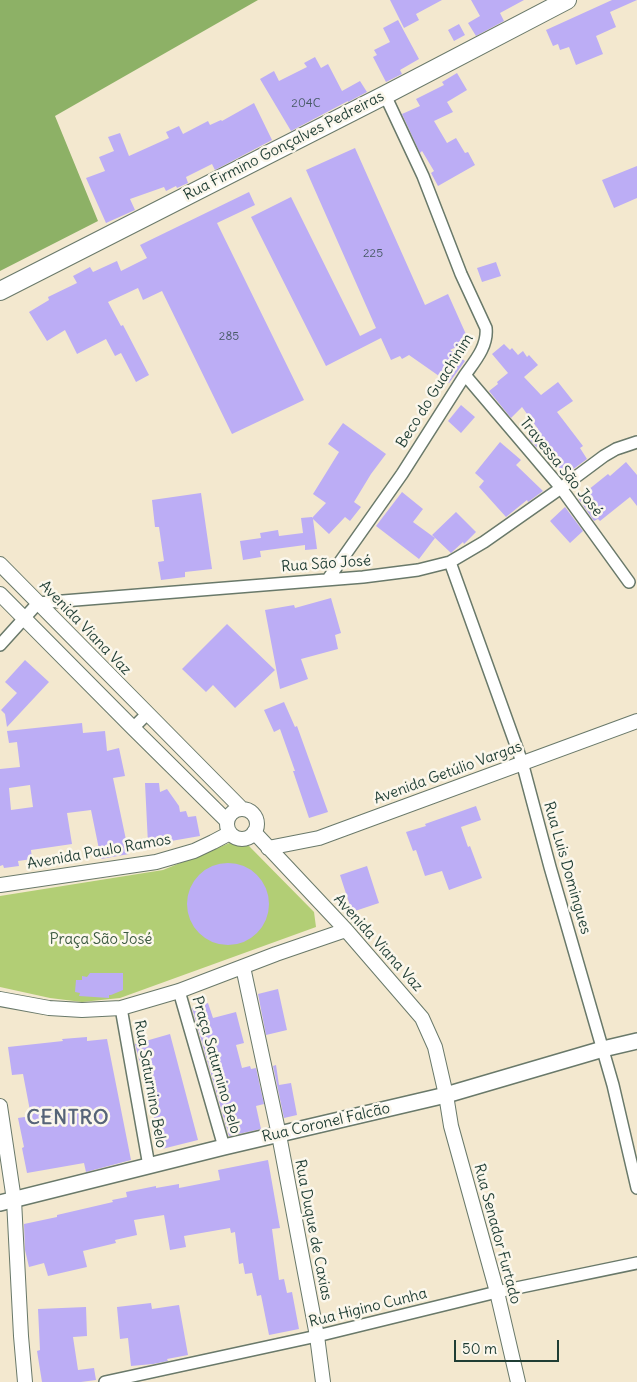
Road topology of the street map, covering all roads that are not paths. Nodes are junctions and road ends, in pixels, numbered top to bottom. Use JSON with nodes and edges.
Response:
{"nodes":[{"id":1,"x":567,"y":0,"type":"edge"},
{"id":2,"x":385,"y":95,"type":"junction"},
{"id":3,"x":0,"y":291,"type":"edge"},
{"id":4,"x":465,"y":375,"type":"junction"},
{"id":5,"x":637,"y":442,"type":"edge"},
{"id":6,"x":561,"y":488,"type":"junction"},
{"id":7,"x":450,"y":562,"type":"junction"},
{"id":8,"x":0,"y":564,"type":"edge"},
{"id":9,"x":328,"y":579,"type":"junction"},
{"id":10,"x":629,"y":582,"type":"dead end"},
{"id":11,"x":0,"y":594,"type":"edge"},
{"id":12,"x":38,"y":603,"type":"junction"},
{"id":13,"x":25,"y":618,"type":"junction"},
{"id":14,"x":0,"y":645,"type":"edge"},
{"id":15,"x":147,"y":714,"type":"junction"},
{"id":16,"x":637,"y":720,"type":"edge"},
{"id":17,"x":132,"y":728,"type":"junction"},
{"id":18,"x":522,"y":762,"type":"junction"},
{"id":19,"x":242,"y":809,"type":"junction"},
{"id":20,"x":228,"y":827,"type":"junction"},
{"id":21,"x":254,"y":832,"type":"junction"},
{"id":22,"x":268,"y":848,"type":"junction"},
{"id":23,"x":0,"y":885,"type":"edge"},
{"id":24,"x":346,"y":930,"type":"junction"},
{"id":25,"x":243,"y":967,"type":"junction"},
{"id":26,"x":179,"y":991,"type":"junction"},
{"id":27,"x":0,"y":999,"type":"edge"},
{"id":28,"x":121,"y":1008,"type":"junction"},
{"id":29,"x":637,"y":1041,"type":"edge"},
{"id":30,"x":603,"y":1049,"type":"junction"},
{"id":31,"x":446,"y":1095,"type":"junction"},
{"id":32,"x":0,"y":1106,"type":"edge"},
{"id":33,"x":279,"y":1135,"type":"junction"},
{"id":34,"x":224,"y":1147,"type":"junction"},
{"id":35,"x":149,"y":1166,"type":"junction"},
{"id":36,"x":637,"y":1188,"type":"edge"},
{"id":37,"x":7,"y":1202,"type":"edge"},
{"id":38,"x":637,"y":1263,"type":"edge"},
{"id":39,"x":497,"y":1292,"type":"junction"},
{"id":40,"x":316,"y":1336,"type":"junction"},
{"id":41,"x":25,"y":1382,"type":"edge"},
{"id":42,"x":105,"y":1382,"type":"edge"},
{"id":43,"x":323,"y":1382,"type":"edge"},
{"id":44,"x":518,"y":1382,"type":"edge"}],
"edges":[{"from":1,"to":2,"type":"main road","name":"Rua Firmino Gonçalves Pedreiras"},
{"from":2,"to":3,"type":"main road","name":"Rua Firmino Gonçalves Pedreiras"},
{"from":2,"to":4,"type":"street","name":"Beco do Guachinim"},
{"from":4,"to":6,"type":"street","name":"Travessa São José"},
{"from":4,"to":9,"type":"street","name":"Beco do Guachinim"},
{"from":5,"to":6,"type":"street","name":"Rua São José"},
{"from":6,"to":7,"type":"street","name":"Rua São José"},
{"from":6,"to":10,"type":"street","name":"Travessa São José"},
{"from":7,"to":9,"type":"street","name":"Rua São José"},
{"from":7,"to":18,"type":"street","name":"Rua Luis Domingues"},
{"from":8,"to":12,"type":"street","name":"Avenida Viana Vaz"},
{"from":9,"to":12,"type":"street","name":"Rua São José"},
{"from":11,"to":13,"type":"street"},
{"from":12,"to":13,"type":"street"},
{"from":12,"to":15,"type":"street","name":"Avenida Viana Vaz"},
{"from":13,"to":14,"type":"street"},
{"from":13,"to":17,"type":"street"},
{"from":15,"to":17,"type":"street"},
{"from":15,"to":19,"type":"street","name":"Avenida Viana Vaz"},
{"from":16,"to":18,"type":"street","name":"Avenida Getúlio Vargas"},
{"from":17,"to":20,"type":"street"},
{"from":18,"to":22,"type":"street","name":"Avenida Getúlio Vargas"},
{"from":18,"to":30,"type":"street","name":"Rua Luis Domingues"},
{"from":19,"to":20,"type":"street"},
{"from":19,"to":21,"type":"street"},
{"from":20,"to":21,"type":"street"},
{"from":20,"to":23,"type":"street","name":"Avenida Paulo Ramos"},
{"from":21,"to":22,"type":"street","name":"Avenida Viana Vaz"},
{"from":22,"to":24,"type":"street","name":"Avenida Viana Vaz"},
{"from":24,"to":25,"type":"street"},
{"from":24,"to":31,"type":"street","name":"Avenida Viana Vaz"},
{"from":25,"to":26,"type":"street"},
{"from":25,"to":33,"type":"street","name":"Rua Duque de Caxias"},
{"from":26,"to":28,"type":"street"},
{"from":26,"to":34,"type":"street","name":"Praça Saturnino Belo"},
{"from":27,"to":28,"type":"street"},
{"from":28,"to":35,"type":"street","name":"Rua Saturnino Belo"},
{"from":29,"to":30,"type":"main road","name":"Rua Coronel Falcão"},
{"from":30,"to":31,"type":"main road","name":"Rua Coronel Falcão"},
{"from":30,"to":36,"type":"street","name":"Rua Luis Domingues"},
{"from":31,"to":33,"type":"main road","name":"Rua Coronel Falcão"},
{"from":31,"to":39,"type":"street","name":"Rua Senador Furtado"},
{"from":32,"to":37,"type":"street"},
{"from":33,"to":34,"type":"main road","name":"Rua Coronel Falcão"},
{"from":33,"to":40,"type":"street","name":"Rua Duque de Caxias"},
{"from":34,"to":35,"type":"main road","name":"Rua Coronel Falcão"},
{"from":35,"to":37,"type":"main road","name":"Rua Coronel Falcão"},
{"from":37,"to":41,"type":"street"},
{"from":38,"to":39,"type":"street","name":"Rua Higino Cunha"},
{"from":39,"to":40,"type":"street","name":"Rua Higino Cunha"},
{"from":39,"to":44,"type":"street","name":"Rua Senador Furtado"},
{"from":40,"to":42,"type":"street","name":"Rua Higino Cunha"},
{"from":40,"to":43,"type":"street","name":"Rua Duque de Caxias"}]}
